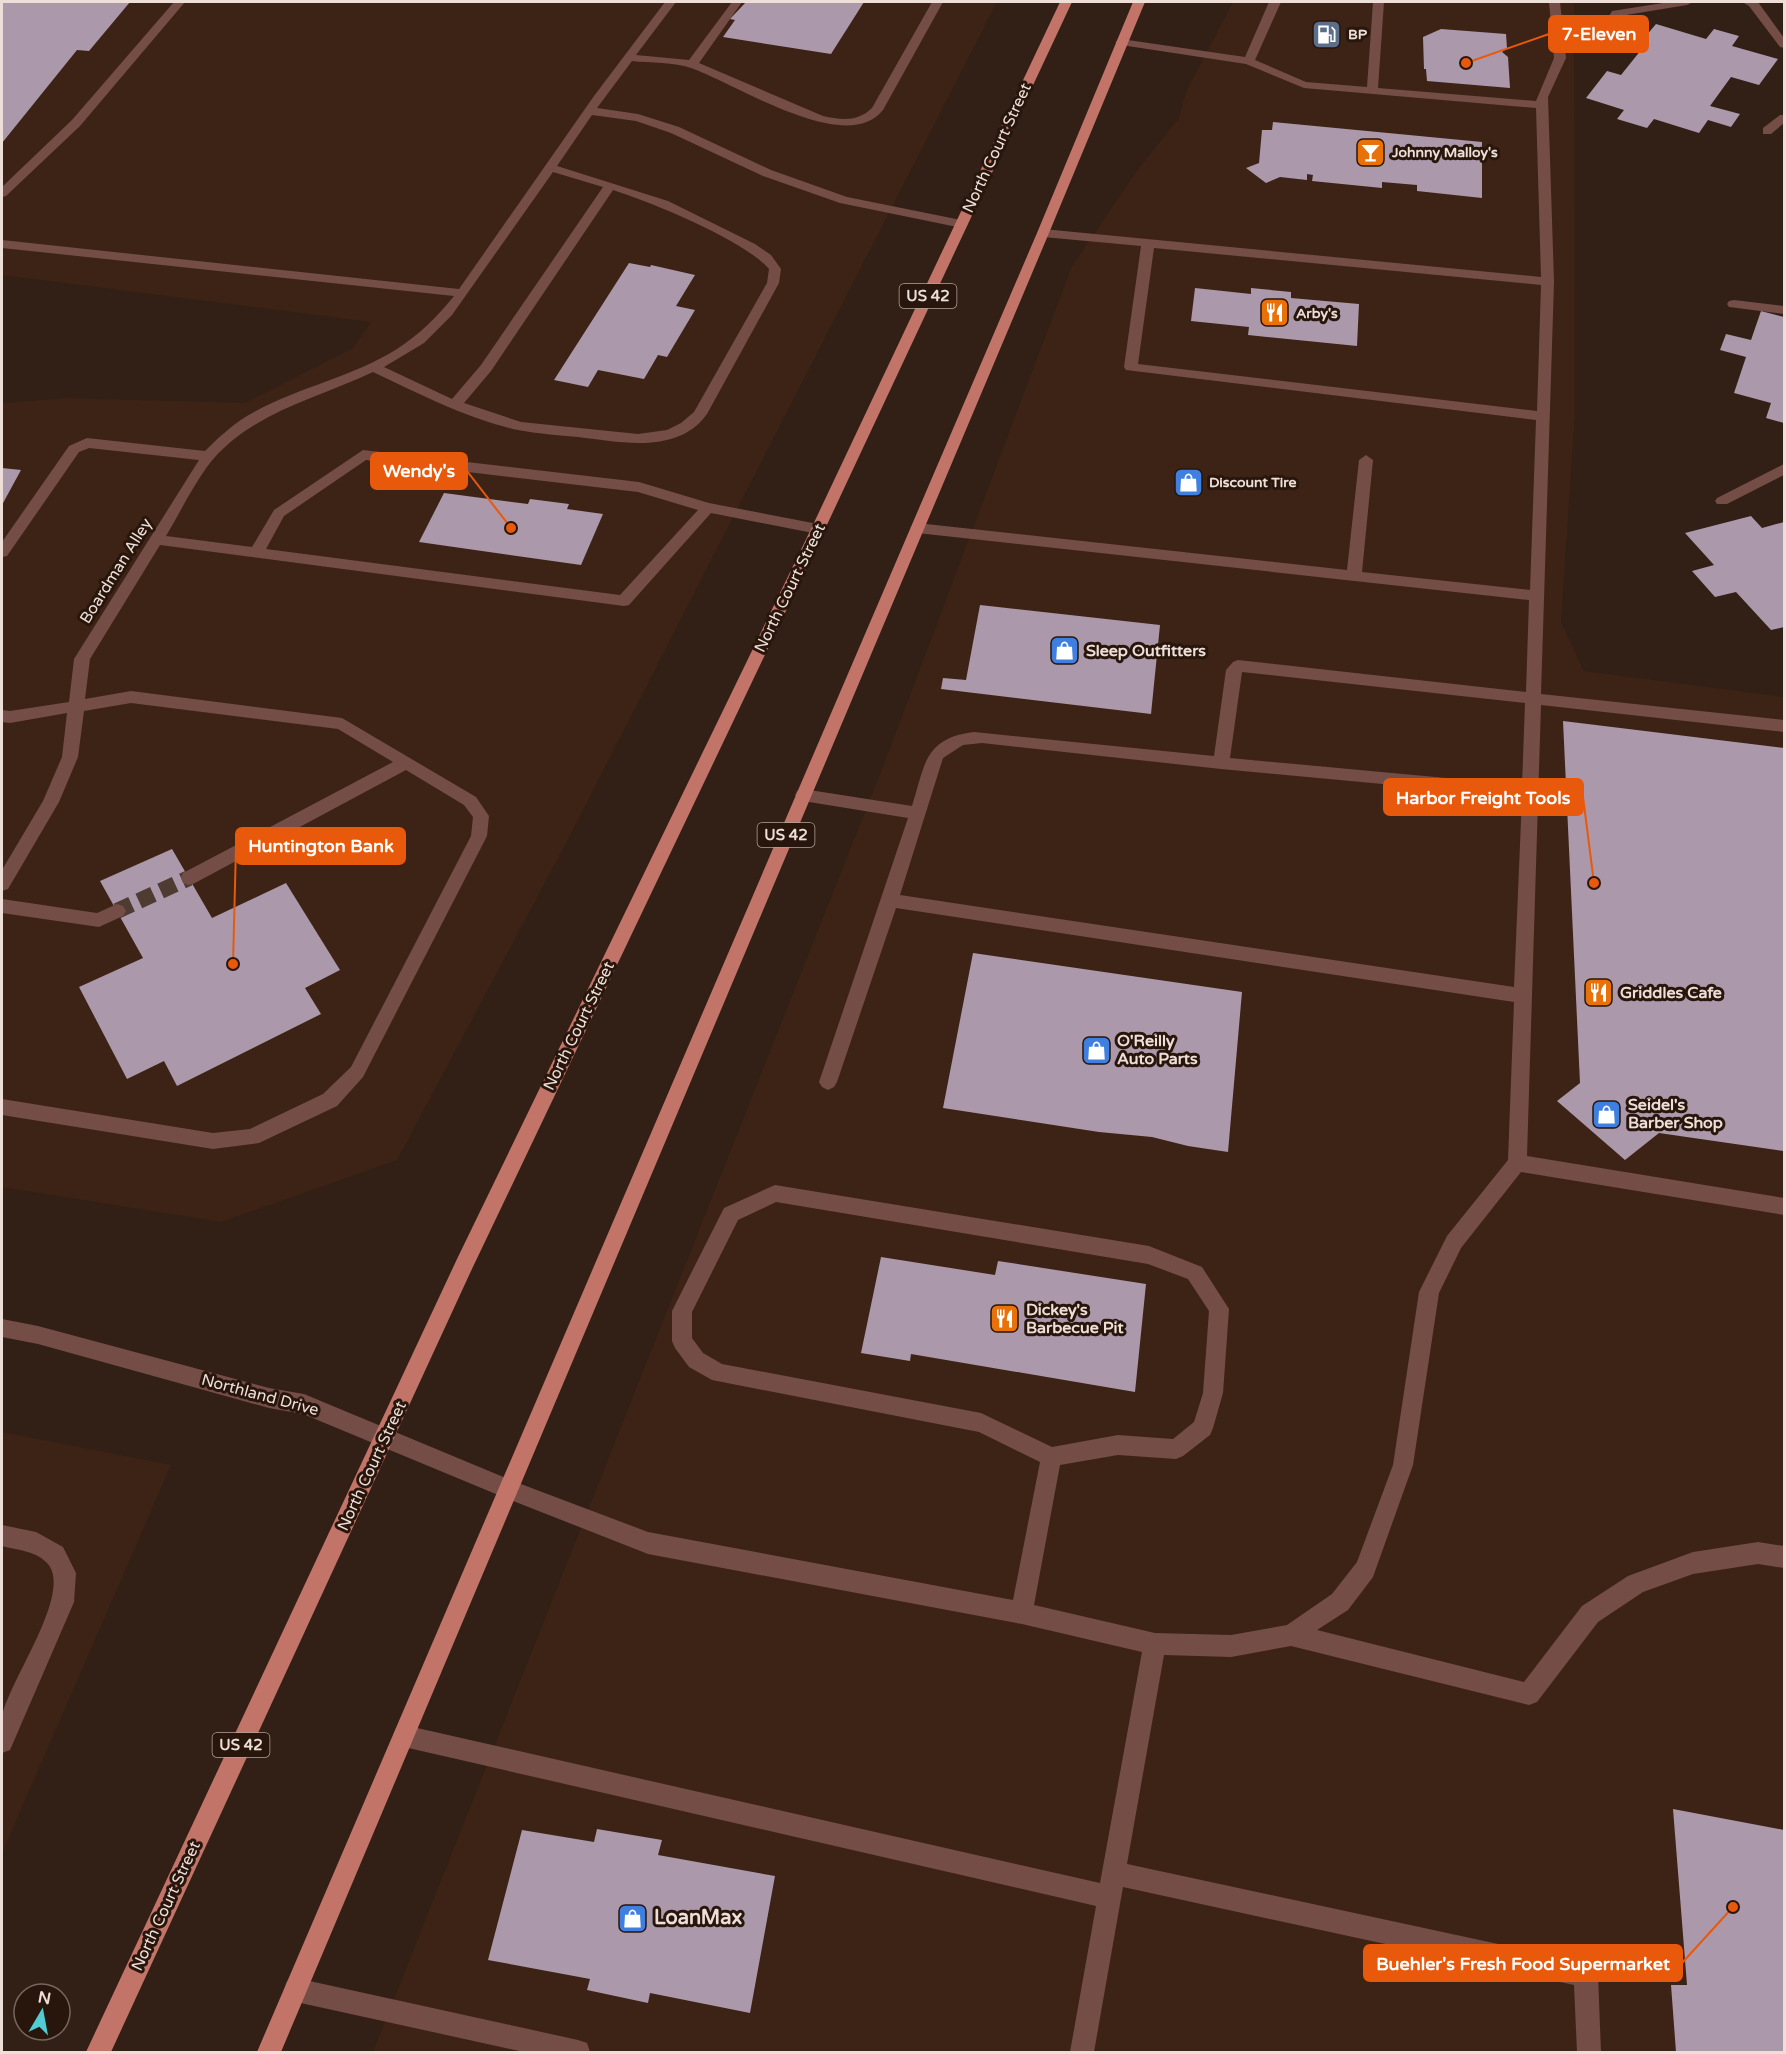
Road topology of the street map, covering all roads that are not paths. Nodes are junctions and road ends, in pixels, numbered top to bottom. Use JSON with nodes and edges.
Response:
{"nodes":[{"id":1,"x":179,"y":2,"type":"edge"},
{"id":2,"x":670,"y":2,"type":"edge"},
{"id":3,"x":737,"y":2,"type":"edge"},
{"id":4,"x":938,"y":2,"type":"edge"},
{"id":5,"x":1066,"y":2,"type":"edge"},
{"id":6,"x":1139,"y":2,"type":"edge"},
{"id":7,"x":1275,"y":2,"type":"edge"},
{"id":8,"x":1379,"y":2,"type":"edge"},
{"id":9,"x":1555,"y":2,"type":"edge"},
{"id":10,"x":1687,"y":2,"type":"edge"},
{"id":11,"x":1748,"y":2,"type":"edge"},
{"id":12,"x":1605,"y":33,"type":"dead end"},
{"id":13,"x":1122,"y":42,"type":"junction"},
{"id":14,"x":1785,"y":45,"type":"edge"},
{"id":15,"x":628,"y":57,"type":"junction"},
{"id":16,"x":1250,"y":61,"type":"junction"},
{"id":17,"x":692,"y":64,"type":"junction"},
{"id":18,"x":1372,"y":91,"type":"junction"},
{"id":19,"x":1542,"y":105,"type":"junction"},
{"id":20,"x":590,"y":111,"type":"junction"},
{"id":21,"x":1785,"y":118,"type":"edge"},
{"id":22,"x":1767,"y":131,"type":"dead end"},
{"id":23,"x":550,"y":168,"type":"junction"},
{"id":24,"x":610,"y":186,"type":"junction"},
{"id":25,"x":2,"y":193,"type":"edge"},
{"id":26,"x":962,"y":225,"type":"junction"},
{"id":27,"x":1043,"y":233,"type":"junction"},
{"id":28,"x":1148,"y":243,"type":"junction"},
{"id":29,"x":2,"y":244,"type":"edge"},
{"id":30,"x":1548,"y":282,"type":"junction"},
{"id":31,"x":463,"y":293,"type":"junction"},
{"id":32,"x":1734,"y":304,"type":"dead end"},
{"id":33,"x":1785,"y":310,"type":"edge"},
{"id":34,"x":373,"y":367,"type":"junction"},
{"id":35,"x":455,"y":404,"type":"junction"},
{"id":36,"x":1542,"y":416,"type":"junction"},
{"id":37,"x":208,"y":456,"type":"junction"},
{"id":38,"x":1366,"y":460,"type":"dead end"},
{"id":39,"x":1785,"y":469,"type":"edge"},
{"id":40,"x":1722,"y":501,"type":"dead end"},
{"id":41,"x":708,"y":508,"type":"junction"},
{"id":42,"x":917,"y":528,"type":"junction"},
{"id":43,"x":818,"y":530,"type":"junction"},
{"id":44,"x":156,"y":540,"type":"junction"},
{"id":45,"x":2,"y":552,"type":"edge"},
{"id":46,"x":256,"y":553,"type":"junction"},
{"id":47,"x":1354,"y":576,"type":"junction"},
{"id":48,"x":1537,"y":596,"type":"junction"},
{"id":49,"x":1532,"y":697,"type":"junction"},
{"id":50,"x":76,"y":706,"type":"junction"},
{"id":51,"x":2,"y":716,"type":"edge"},
{"id":52,"x":1785,"y":726,"type":"edge"},
{"id":53,"x":405,"y":763,"type":"junction"},
{"id":54,"x":1221,"y":763,"type":"junction"},
{"id":55,"x":1530,"y":792,"type":"junction"},
{"id":56,"x":803,"y":795,"type":"junction"},
{"id":57,"x":919,"y":813,"type":"junction"},
{"id":58,"x":189,"y":878,"type":"tunnel mouth"},
{"id":59,"x":2,"y":884,"type":"edge"},
{"id":60,"x":890,"y":900,"type":"junction"},
{"id":61,"x":2,"y":906,"type":"edge"},
{"id":62,"x":117,"y":911,"type":"tunnel mouth"},
{"id":63,"x":1523,"y":996,"type":"junction"},
{"id":64,"x":828,"y":1082,"type":"dead end"},
{"id":65,"x":2,"y":1107,"type":"edge"},
{"id":66,"x":1516,"y":1163,"type":"junction"},
{"id":67,"x":1785,"y":1207,"type":"edge"},
{"id":68,"x":2,"y":1328,"type":"edge"},
{"id":69,"x":386,"y":1438,"type":"junction"},
{"id":70,"x":1051,"y":1457,"type":"junction"},
{"id":71,"x":510,"y":1490,"type":"junction"},
{"id":72,"x":2,"y":1536,"type":"edge"},
{"id":73,"x":1785,"y":1557,"type":"edge"},
{"id":74,"x":1022,"y":1614,"type":"junction"},
{"id":75,"x":1291,"y":1635,"type":"junction"},
{"id":76,"x":1155,"y":1644,"type":"junction"},
{"id":77,"x":404,"y":1736,"type":"junction"},
{"id":78,"x":2,"y":1742,"type":"edge"},
{"id":79,"x":1114,"y":1873,"type":"junction"},
{"id":80,"x":1110,"y":1897,"type":"junction"},
{"id":81,"x":296,"y":1990,"type":"junction"},
{"id":82,"x":98,"y":2052,"type":"edge"},
{"id":83,"x":270,"y":2052,"type":"edge"},
{"id":84,"x":578,"y":2052,"type":"edge"},
{"id":85,"x":1082,"y":2052,"type":"edge"},
{"id":86,"x":1589,"y":2052,"type":"edge"}],
"edges":[{"from":1,"to":25,"type":"street"},
{"from":2,"to":15,"type":"street","name":"Boardman Alley"},
{"from":3,"to":17,"type":"street"},
{"from":4,"to":17,"type":"street"},
{"from":5,"to":26,"type":"main road","name":"North Court Street","number":"US 42"},
{"from":6,"to":13,"type":"main road","number":"US 42"},
{"from":7,"to":16,"type":"street"},
{"from":8,"to":18,"type":"street"},
{"from":9,"to":19,"type":"street"},
{"from":10,"to":12,"type":"street"},
{"from":11,"to":14,"type":"street"},
{"from":13,"to":16,"type":"street"},
{"from":13,"to":27,"type":"main road","number":"US 42"},
{"from":15,"to":17,"type":"street"},
{"from":15,"to":20,"type":"street","name":"Boardman Alley"},
{"from":16,"to":18,"type":"street"},
{"from":18,"to":19,"type":"street"},
{"from":19,"to":30,"type":"street"},
{"from":20,"to":23,"type":"street","name":"Boardman Alley"},
{"from":20,"to":26,"type":"street"},
{"from":21,"to":22,"type":"street"},
{"from":23,"to":24,"type":"street"},
{"from":23,"to":31,"type":"street","name":"Boardman Alley"},
{"from":24,"to":35,"type":"street"},
{"from":24,"to":35,"type":"street"},
{"from":26,"to":43,"type":"main road","name":"North Court Street","number":"US 42"},
{"from":27,"to":28,"type":"street"},
{"from":27,"to":42,"type":"main road","number":"US 42"},
{"from":28,"to":30,"type":"street"},
{"from":28,"to":36,"type":"street"},
{"from":29,"to":31,"type":"street"},
{"from":30,"to":36,"type":"street"},
{"from":31,"to":34,"type":"street","name":"Boardman Alley"},
{"from":32,"to":33,"type":"street"},
{"from":34,"to":35,"type":"street"},
{"from":34,"to":37,"type":"street","name":"Boardman Alley"},
{"from":36,"to":48,"type":"street"},
{"from":37,"to":44,"type":"street","name":"Boardman Alley"},
{"from":37,"to":45,"type":"street"},
{"from":38,"to":47,"type":"street"},
{"from":39,"to":40,"type":"street"},
{"from":41,"to":43,"type":"street"},
{"from":41,"to":46,"type":"street"},
{"from":41,"to":46,"type":"street"},
{"from":42,"to":47,"type":"street"},
{"from":42,"to":56,"type":"main road","number":"US 42"},
{"from":43,"to":69,"type":"main road","name":"North Court Street","number":"US 42"},
{"from":44,"to":46,"type":"street"},
{"from":44,"to":50,"type":"street","name":"Boardman Alley"},
{"from":47,"to":48,"type":"street"},
{"from":48,"to":49,"type":"street"},
{"from":49,"to":52,"type":"street"},
{"from":49,"to":54,"type":"street"},
{"from":49,"to":55,"type":"street"},
{"from":50,"to":51,"type":"street"},
{"from":50,"to":53,"type":"street"},
{"from":50,"to":59,"type":"street","name":"Boardman Alley"},
{"from":53,"to":58,"type":"street"},
{"from":53,"to":65,"type":"street"},
{"from":54,"to":55,"type":"street"},
{"from":54,"to":57,"type":"street"},
{"from":55,"to":63,"type":"street"},
{"from":56,"to":57,"type":"street"},
{"from":56,"to":71,"type":"main road","number":"US 42"},
{"from":57,"to":60,"type":"street"},
{"from":60,"to":63,"type":"street"},
{"from":60,"to":64,"type":"street"},
{"from":61,"to":62,"type":"street"},
{"from":63,"to":66,"type":"street"},
{"from":66,"to":67,"type":"street"},
{"from":66,"to":75,"type":"street"},
{"from":68,"to":69,"type":"street","name":"Northland Drive"},
{"from":69,"to":71,"type":"street","name":"Northland Drive"},
{"from":69,"to":82,"type":"main road","name":"North Court Street","number":"US 42"},
{"from":70,"to":70,"type":"street"},
{"from":70,"to":74,"type":"street"},
{"from":71,"to":74,"type":"street","name":"Northland Drive"},
{"from":71,"to":77,"type":"main road","number":"US 42"},
{"from":72,"to":78,"type":"street"},
{"from":73,"to":75,"type":"street"},
{"from":74,"to":76,"type":"street","name":"Northland Drive"},
{"from":75,"to":76,"type":"street","name":"Northland Drive"},
{"from":76,"to":79,"type":"street"},
{"from":77,"to":80,"type":"street"},
{"from":77,"to":81,"type":"main road","number":"US 42"},
{"from":79,"to":80,"type":"street"},
{"from":79,"to":86,"type":"street"},
{"from":80,"to":85,"type":"street"},
{"from":81,"to":83,"type":"main road","number":"US 42"},
{"from":81,"to":84,"type":"street"}]}
